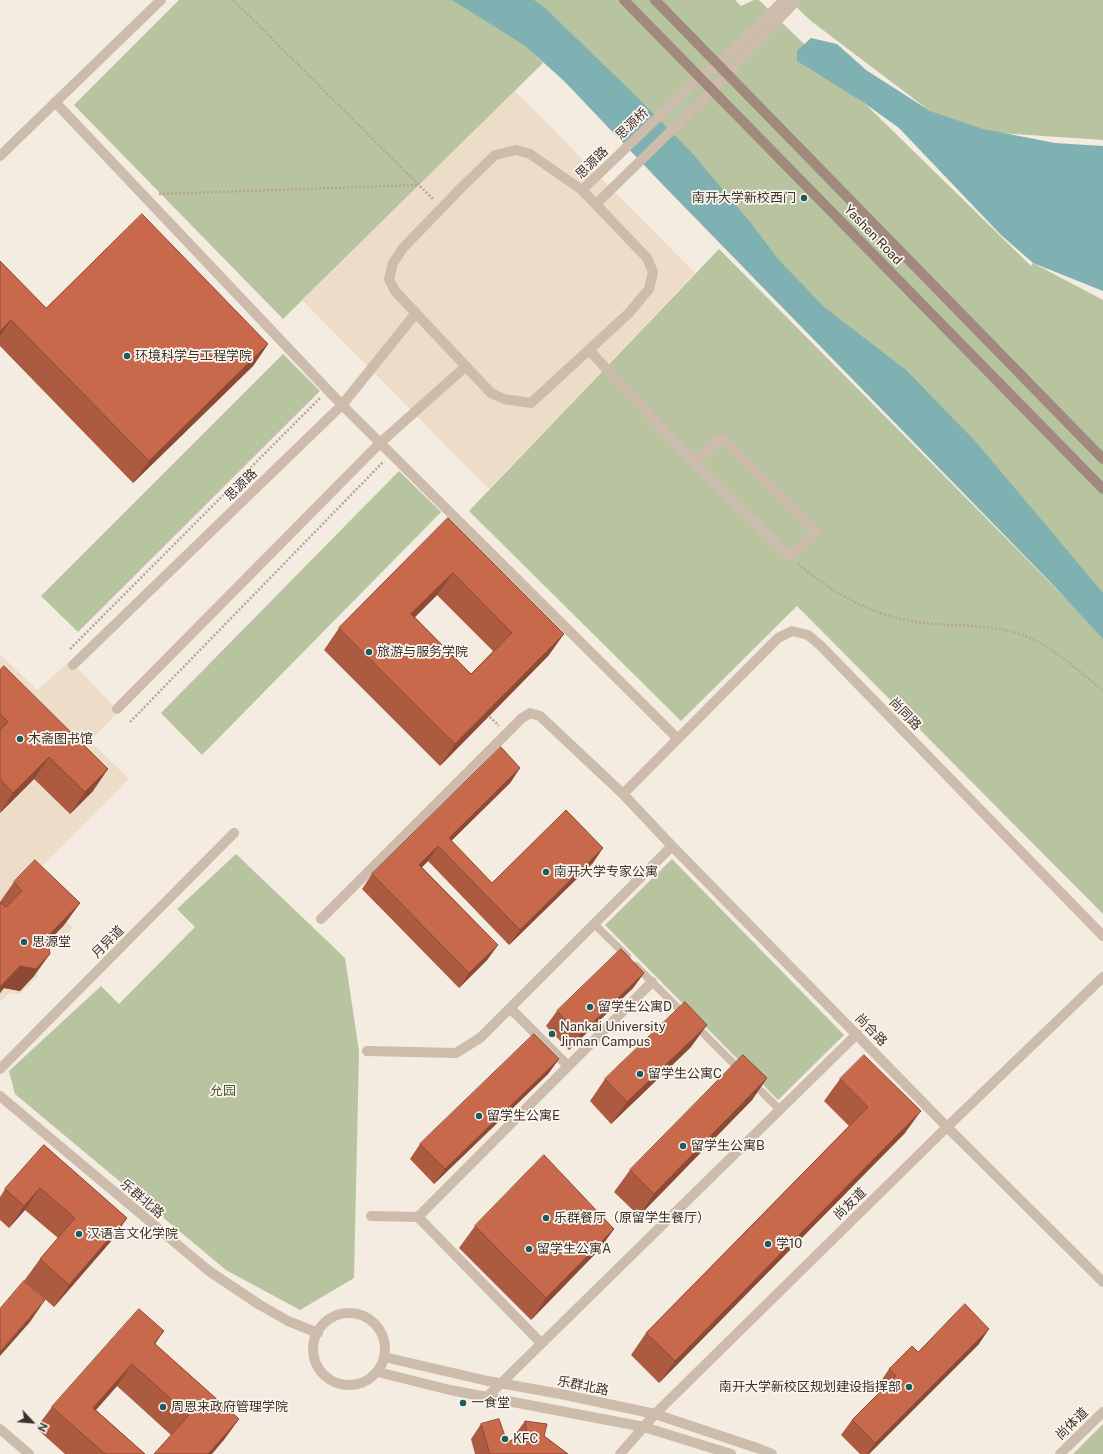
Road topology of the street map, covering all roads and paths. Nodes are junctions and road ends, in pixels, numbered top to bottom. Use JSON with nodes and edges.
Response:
{"nodes":[{"id":1,"x":160,"y":0,"type":"edge"},
{"id":2,"x":233,"y":0,"type":"edge"},
{"id":3,"x":624,"y":0,"type":"edge"},
{"id":4,"x":655,"y":0,"type":"edge"},
{"id":5,"x":784,"y":0,"type":"edge"},
{"id":6,"x":797,"y":0,"type":"edge"},
{"id":7,"x":719,"y":64,"type":"junction"},
{"id":8,"x":727,"y":73,"type":"junction"},
{"id":9,"x":700,"y":78,"type":"junction"},
{"id":10,"x":713,"y":90,"type":"junction"},
{"id":11,"x":55,"y":102,"type":"junction"},
{"id":12,"x":620,"y":153,"type":"joint"},
{"id":13,"x":0,"y":156,"type":"edge"},
{"id":14,"x":419,"y":185,"type":"junction"},
{"id":15,"x":582,"y":190,"type":"junction"},
{"id":16,"x":142,"y":194,"type":"junction"},
{"id":17,"x":596,"y":204,"type":"junction"},
{"id":18,"x":442,"y":208,"type":"junction"},
{"id":19,"x":416,"y":313,"type":"junction"},
{"id":20,"x":589,"y":350,"type":"junction"},
{"id":21,"x":466,"y":366,"type":"junction"},
{"id":22,"x":328,"y":390,"type":"junction"},
{"id":23,"x":342,"y":405,"type":"junction"},
{"id":24,"x":380,"y":443,"type":"junction"},
{"id":25,"x":391,"y":454,"type":"junction"},
{"id":26,"x":1103,"y":458,"type":"edge"},
{"id":27,"x":694,"y":463,"type":"junction"},
{"id":28,"x":1103,"y":489,"type":"edge"},
{"id":29,"x":790,"y":558,"type":"junction"},
{"id":30,"x":70,"y":649,"type":"dead end"},
{"id":31,"x":73,"y":665,"type":"dead end"},
{"id":32,"x":1103,"y":691,"type":"edge"},
{"id":33,"x":117,"y":709,"type":"dead end"},
{"id":34,"x":486,"y":713,"type":"edge"},
{"id":35,"x":130,"y":722,"type":"dead end"},
{"id":36,"x":506,"y":733,"type":"junction"},
{"id":37,"x":678,"y":739,"type":"junction"},
{"id":38,"x":624,"y":794,"type":"junction"},
{"id":39,"x":234,"y":833,"type":"dead end"},
{"id":40,"x":672,"y":846,"type":"junction"},
{"id":41,"x":321,"y":919,"type":"dead end"},
{"id":42,"x":594,"y":924,"type":"junction"},
{"id":43,"x":1103,"y":936,"type":"edge"},
{"id":44,"x":1103,"y":977,"type":"edge"},
{"id":45,"x":652,"y":982,"type":"junction"},
{"id":46,"x":510,"y":1008,"type":"junction"},
{"id":47,"x":857,"y":1034,"type":"junction"},
{"id":48,"x":367,"y":1052,"type":"dead end"},
{"id":49,"x":568,"y":1066,"type":"junction"},
{"id":50,"x":0,"y":1069,"type":"edge"},
{"id":51,"x":0,"y":1096,"type":"edge"},
{"id":52,"x":780,"y":1110,"type":"junction"},
{"id":53,"x":947,"y":1127,"type":"junction"},
{"id":54,"x":370,"y":1216,"type":"dead end"},
{"id":55,"x":418,"y":1217,"type":"junction"},
{"id":56,"x":1103,"y":1282,"type":"edge"},
{"id":57,"x":318,"y":1333,"type":"junction"},
{"id":58,"x":541,"y":1343,"type":"junction"},
{"id":59,"x":384,"y":1356,"type":"junction"},
{"id":60,"x":378,"y":1372,"type":"junction"},
{"id":61,"x":500,"y":1383,"type":"junction"},
{"id":62,"x":487,"y":1397,"type":"junction"},
{"id":63,"x":1103,"y":1412,"type":"edge"},
{"id":64,"x":655,"y":1414,"type":"junction"},
{"id":65,"x":644,"y":1427,"type":"junction"},
{"id":66,"x":0,"y":1429,"type":"edge"},
{"id":67,"x":29,"y":1454,"type":"edge"},
{"id":68,"x":620,"y":1454,"type":"edge"},
{"id":69,"x":731,"y":1454,"type":"edge"},
{"id":70,"x":772,"y":1454,"type":"edge"},
{"id":71,"x":1060,"y":1454,"type":"edge"}],
"edges":[{"from":1,"to":11,"type":"street"},
{"from":2,"to":14,"type":"path"},
{"from":3,"to":9,"type":"main road","name":"Yashen Road"},
{"from":4,"to":7,"type":"main road","name":"Yashen Road"},
{"from":5,"to":7,"type":"street","name":"思源桥"},
{"from":6,"to":8,"type":"street"},
{"from":7,"to":8,"type":"main road","name":"Yashen Road"},
{"from":7,"to":9,"type":"street","name":"思源桥"},
{"from":8,"to":10,"type":"street"},
{"from":8,"to":26,"type":"main road","name":"Yashen Road"},
{"from":9,"to":10,"type":"main road","name":"Yashen Road"},
{"from":9,"to":12,"type":"street","name":"思源桥"},
{"from":10,"to":17,"type":"street"},
{"from":10,"to":28,"type":"main road","name":"Yashen Road"},
{"from":11,"to":13,"type":"street"},
{"from":11,"to":16,"type":"street"},
{"from":12,"to":15,"type":"street","name":"思源路"},
{"from":14,"to":16,"type":"path"},
{"from":14,"to":18,"type":"path"},
{"from":15,"to":17,"type":"street"},
{"from":15,"to":18,"type":"street"},
{"from":16,"to":22,"type":"street"},
{"from":17,"to":20,"type":"street"},
{"from":18,"to":19,"type":"street"},
{"from":19,"to":21,"type":"street"},
{"from":19,"to":23,"type":"street","name":"思源路"},
{"from":20,"to":21,"type":"street"},
{"from":20,"to":27,"type":"street"},
{"from":21,"to":24,"type":"street"},
{"from":22,"to":23,"type":"street"},
{"from":22,"to":30,"type":"path"},
{"from":23,"to":24,"type":"street"},
{"from":23,"to":31,"type":"street","name":"思源路"},
{"from":24,"to":25,"type":"street"},
{"from":24,"to":33,"type":"street"},
{"from":25,"to":35,"type":"path"},
{"from":25,"to":37,"type":"street"},
{"from":27,"to":29,"type":"street"},
{"from":27,"to":29,"type":"street"},
{"from":29,"to":32,"type":"path"},
{"from":34,"to":36,"type":"path"},
{"from":36,"to":38,"type":"street","name":"尚合路"},
{"from":36,"to":41,"type":"street"},
{"from":37,"to":38,"type":"street","name":"尚同路"},
{"from":37,"to":43,"type":"street","name":"尚同路"},
{"from":38,"to":40,"type":"street","name":"尚合路"},
{"from":39,"to":50,"type":"street","name":"月异道"},
{"from":40,"to":42,"type":"street"},
{"from":40,"to":47,"type":"street","name":"尚合路"},
{"from":42,"to":45,"type":"lane"},
{"from":42,"to":46,"type":"street"},
{"from":44,"to":53,"type":"street","name":"尚友道"},
{"from":45,"to":49,"type":"street"},
{"from":45,"to":52,"type":"lane"},
{"from":46,"to":48,"type":"street"},
{"from":46,"to":49,"type":"street"},
{"from":47,"to":52,"type":"street"},
{"from":47,"to":53,"type":"street","name":"尚合路"},
{"from":49,"to":55,"type":"street"},
{"from":51,"to":57,"type":"street","name":"乐群北路"},
{"from":52,"to":58,"type":"street"},
{"from":53,"to":56,"type":"street","name":"尚合路"},
{"from":53,"to":64,"type":"street","name":"尚友道"},
{"from":54,"to":55,"type":"street"},
{"from":55,"to":58,"type":"street"},
{"from":57,"to":59,"type":"street"},
{"from":57,"to":60,"type":"street"},
{"from":58,"to":61,"type":"street"},
{"from":59,"to":60,"type":"street"},
{"from":59,"to":61,"type":"street","name":"乐群北路"},
{"from":60,"to":62,"type":"street"},
{"from":61,"to":62,"type":"street"},
{"from":61,"to":64,"type":"street","name":"乐群北路"},
{"from":62,"to":65,"type":"street"},
{"from":63,"to":71,"type":"street","name":"尚体道"},
{"from":64,"to":65,"type":"street","name":"尚友道"},
{"from":64,"to":70,"type":"street","name":"乐群北路"},
{"from":65,"to":68,"type":"street","name":"尚友道"},
{"from":65,"to":69,"type":"street"},
{"from":66,"to":67,"type":"street"}]}
